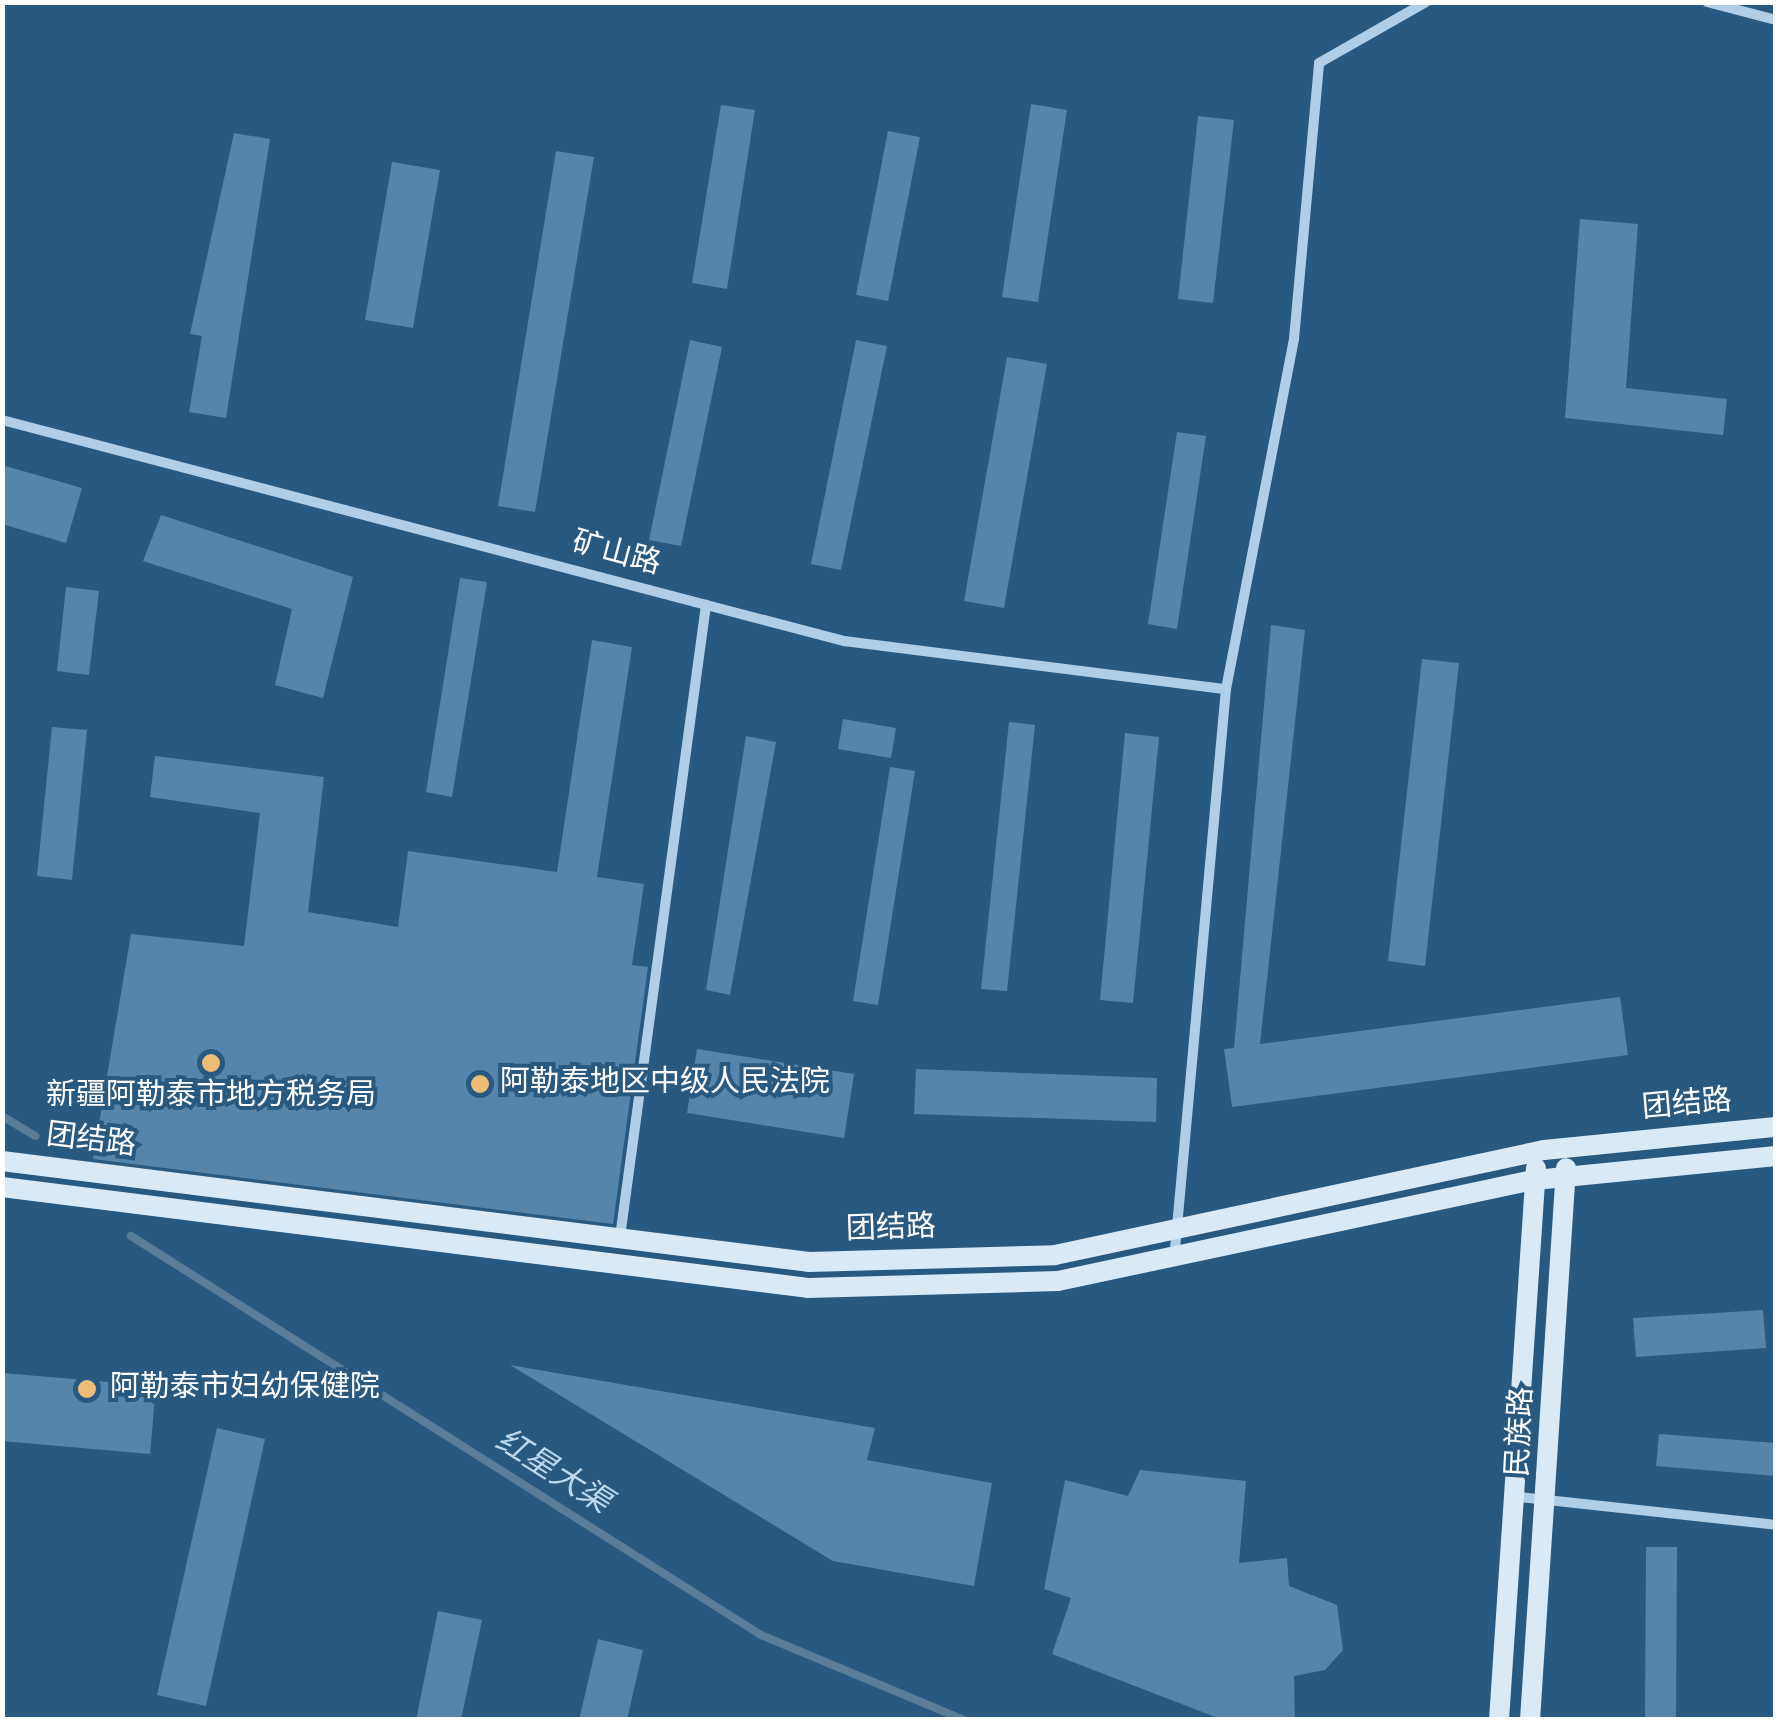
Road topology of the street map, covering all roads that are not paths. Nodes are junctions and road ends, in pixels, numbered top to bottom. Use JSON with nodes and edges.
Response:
{"nodes":[{"id":1,"x":1426,"y":2,"type":"edge"},
{"id":2,"x":1707,"y":2,"type":"edge"},
{"id":3,"x":1776,"y":20,"type":"edge"},
{"id":4,"x":2,"y":420,"type":"edge"},
{"id":5,"x":706,"y":605,"type":"junction"},
{"id":6,"x":1226,"y":689,"type":"junction"},
{"id":7,"x":1776,"y":1128,"type":"edge"},
{"id":8,"x":1570,"y":1147,"type":"junction"},
{"id":9,"x":1537,"y":1151,"type":"junction"},
{"id":10,"x":1776,"y":1156,"type":"edge"},
{"id":11,"x":2,"y":1161,"type":"edge"},
{"id":12,"x":1564,"y":1177,"type":"junction"},
{"id":13,"x":1534,"y":1180,"type":"junction"},
{"id":14,"x":2,"y":1187,"type":"edge"},
{"id":15,"x":1177,"y":1232,"type":"junction"},
{"id":16,"x":620,"y":1238,"type":"junction"},
{"id":17,"x":1174,"y":1262,"type":"junction"},
{"id":18,"x":1520,"y":1497,"type":"junction"},
{"id":19,"x":1549,"y":1500,"type":"junction"},
{"id":20,"x":1776,"y":1525,"type":"edge"},
{"id":21,"x":1499,"y":1720,"type":"edge"},
{"id":22,"x":1530,"y":1720,"type":"edge"}],
"edges":[{"from":1,"to":6,"type":"street"},
{"from":2,"to":3,"type":"street"},
{"from":4,"to":5,"type":"street","name":"矿山路"},
{"from":5,"to":6,"type":"street","name":"矿山路"},
{"from":5,"to":16,"type":"street"},
{"from":6,"to":15,"type":"street"},
{"from":7,"to":8,"type":"main road","name":"团结路"},
{"from":8,"to":9,"type":"main road","name":"团结路"},
{"from":8,"to":12,"type":"main road","name":"民族路"},
{"from":9,"to":13,"type":"main road","name":"民族路"},
{"from":9,"to":15,"type":"main road","name":"团结路"},
{"from":10,"to":12,"type":"main road","name":"团结路"},
{"from":11,"to":16,"type":"main road","name":"团结路"},
{"from":12,"to":13,"type":"main road","name":"团结路"},
{"from":12,"to":19,"type":"main road","name":"民族路"},
{"from":13,"to":17,"type":"main road","name":"团结路"},
{"from":13,"to":18,"type":"main road","name":"民族路"},
{"from":14,"to":17,"type":"main road","name":"团结路"},
{"from":15,"to":16,"type":"main road","name":"团结路"},
{"from":15,"to":17,"type":"street"},
{"from":18,"to":19,"type":"street"},
{"from":18,"to":21,"type":"main road","name":"民族路"},
{"from":19,"to":20,"type":"street"},
{"from":19,"to":22,"type":"main road","name":"民族路"}]}
